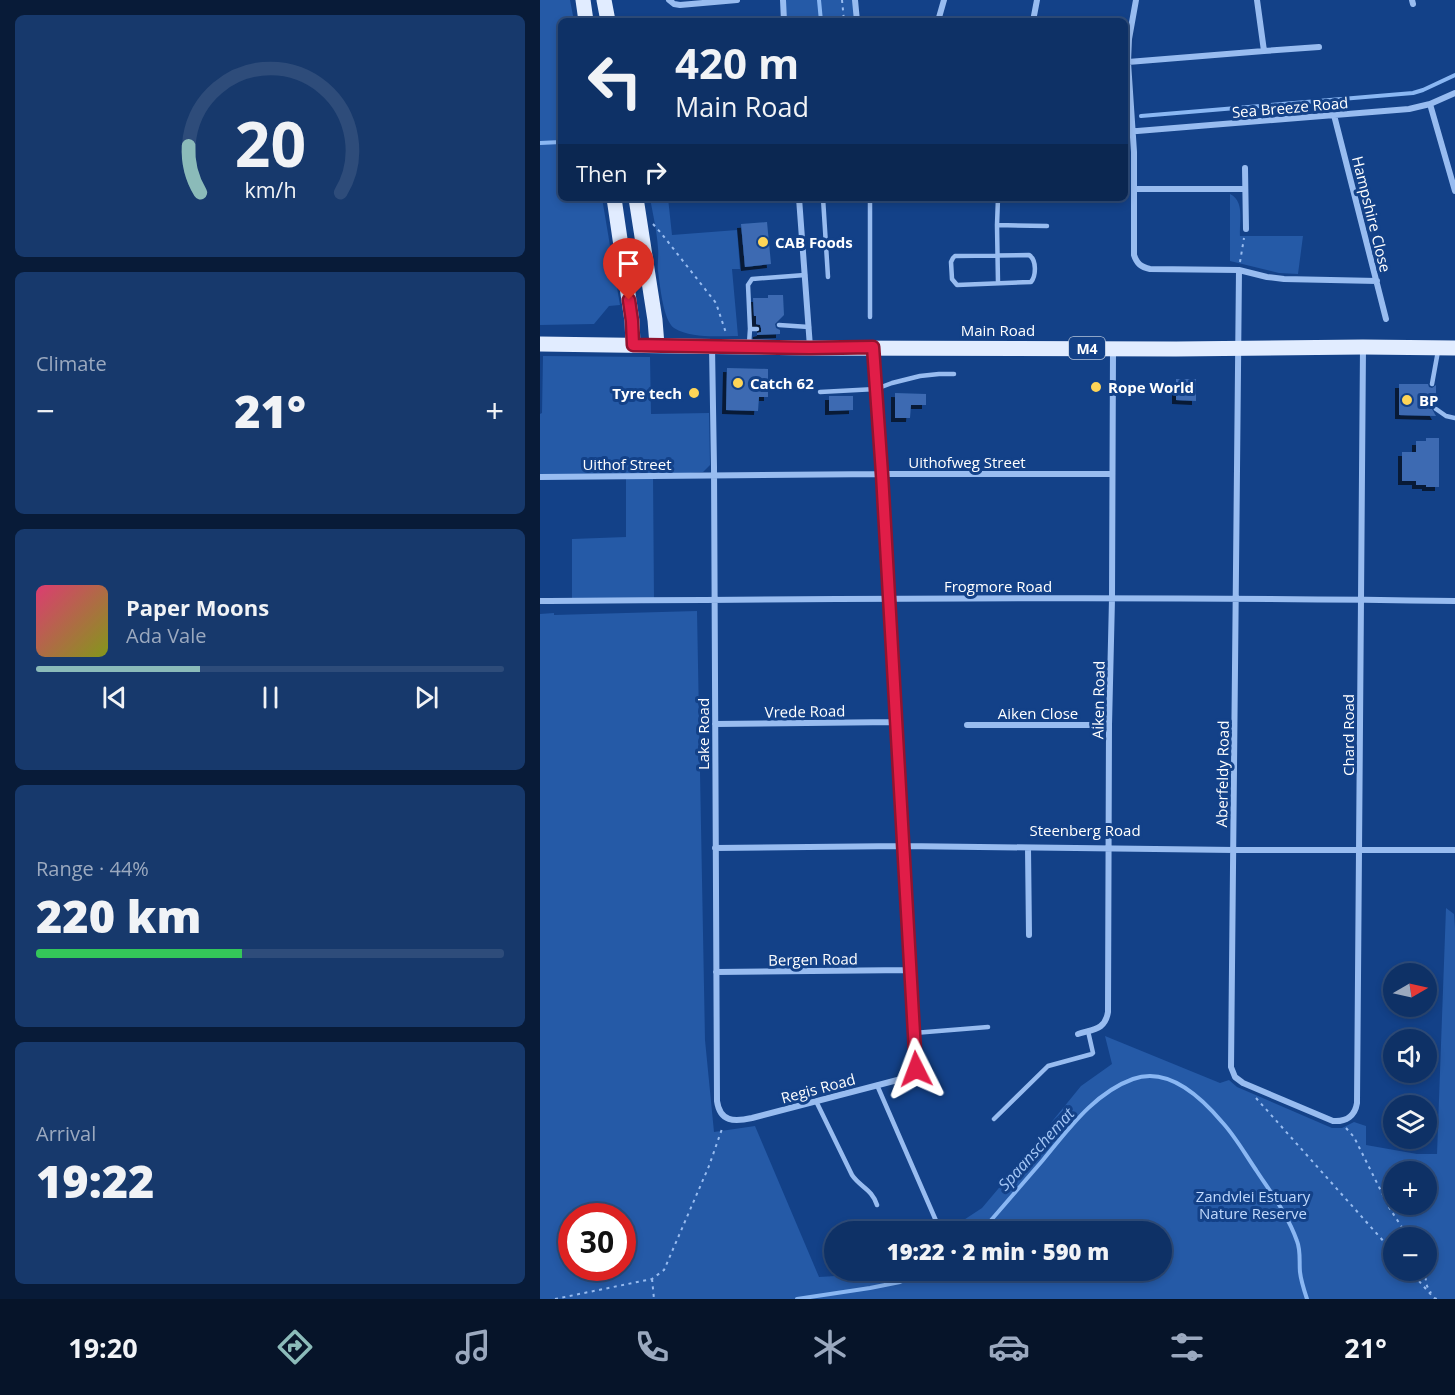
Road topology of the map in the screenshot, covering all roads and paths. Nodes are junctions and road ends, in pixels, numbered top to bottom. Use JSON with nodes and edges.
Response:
{"nodes":[{"id":1,"x":583,"y":0,"type":"edge"},
{"id":2,"x":604,"y":0,"type":"edge"},
{"id":3,"x":669,"y":0,"type":"edge"},
{"id":4,"x":737,"y":0,"type":"edge"},
{"id":5,"x":783,"y":0,"type":"edge"},
{"id":6,"x":842,"y":0,"type":"edge"},
{"id":7,"x":855,"y":0,"type":"edge"},
{"id":8,"x":944,"y":0,"type":"edge"},
{"id":9,"x":1037,"y":0,"type":"edge"},
{"id":10,"x":1136,"y":0,"type":"edge"},
{"id":11,"x":1257,"y":0,"type":"edge"},
{"id":12,"x":586,"y":18,"type":"edge"},
{"id":13,"x":607,"y":18,"type":"edge"},
{"id":14,"x":784,"y":18,"type":"edge"},
{"id":15,"x":844,"y":18,"type":"edge"},
{"id":16,"x":857,"y":18,"type":"edge"},
{"id":17,"x":939,"y":18,"type":"edge"},
{"id":18,"x":1034,"y":18,"type":"edge"},
{"id":19,"x":1319,"y":47,"type":"dead end"},
{"id":20,"x":1264,"y":51,"type":"junction"},
{"id":21,"x":1128,"y":62,"type":"junction"},
{"id":22,"x":1455,"y":93,"type":"edge"},
{"id":23,"x":1430,"y":104,"type":"junction"},
{"id":24,"x":1334,"y":115,"type":"junction"},
{"id":25,"x":1129,"y":131,"type":"edge"},
{"id":26,"x":1245,"y":168,"type":"dead end"},
{"id":27,"x":1134,"y":189,"type":"junction"},
{"id":28,"x":1245,"y":189,"type":"junction"},
{"id":29,"x":1455,"y":191,"type":"edge"},
{"id":30,"x":614,"y":201,"type":"edge"},
{"id":31,"x":636,"y":201,"type":"edge"},
{"id":32,"x":799,"y":201,"type":"edge"},
{"id":33,"x":823,"y":201,"type":"edge"},
{"id":34,"x":870,"y":201,"type":"edge"},
{"id":35,"x":998,"y":201,"type":"edge"},
{"id":36,"x":651,"y":222,"type":"dead end"},
{"id":37,"x":997,"y":225,"type":"junction"},
{"id":38,"x":1047,"y":226,"type":"dead end"},
{"id":39,"x":1245,"y":229,"type":"joint"},
{"id":40,"x":998,"y":256,"type":"junction"},
{"id":41,"x":1239,"y":270,"type":"junction"},
{"id":42,"x":805,"y":275,"type":"junction"},
{"id":43,"x":828,"y":277,"type":"dead end"},
{"id":44,"x":1377,"y":281,"type":"junction"},
{"id":45,"x":998,"y":283,"type":"junction"},
{"id":46,"x":870,"y":318,"type":"dead end"},
{"id":47,"x":1386,"y":319,"type":"dead end"},
{"id":48,"x":779,"y":325,"type":"dead end"},
{"id":49,"x":809,"y":327,"type":"junction"},
{"id":50,"x":750,"y":329,"type":"junction"},
{"id":51,"x":757,"y":329,"type":"dead end"},
{"id":52,"x":728,"y":337,"type":"dead end"},
{"id":53,"x":540,"y":344,"type":"edge"},
{"id":54,"x":633,"y":345,"type":"junction"},
{"id":55,"x":657,"y":345,"type":"junction"},
{"id":56,"x":712,"y":346,"type":"junction"},
{"id":57,"x":749,"y":347,"type":"junction"},
{"id":58,"x":873,"y":347,"type":"junction"},
{"id":59,"x":1363,"y":347,"type":"junction"},
{"id":60,"x":810,"y":348,"type":"junction"},
{"id":61,"x":1113,"y":348,"type":"junction"},
{"id":62,"x":1238,"y":348,"type":"junction"},
{"id":63,"x":1439,"y":348,"type":"junction"},
{"id":64,"x":1455,"y":348,"type":"edge"},
{"id":65,"x":954,"y":374,"type":"dead end"},
{"id":66,"x":1432,"y":384,"type":"dead end"},
{"id":67,"x":876,"y":389,"type":"junction"},
{"id":68,"x":820,"y":392,"type":"dead end"},
{"id":69,"x":1436,"y":409,"type":"dead end"},
{"id":70,"x":1455,"y":418,"type":"edge"},
{"id":71,"x":882,"y":474,"type":"junction"},
{"id":72,"x":1112,"y":474,"type":"junction"},
{"id":73,"x":714,"y":476,"type":"junction"},
{"id":74,"x":540,"y":477,"type":"edge"},
{"id":75,"x":888,"y":598,"type":"junction"},
{"id":76,"x":1112,"y":599,"type":"junction"},
{"id":77,"x":1236,"y":599,"type":"junction"},
{"id":78,"x":1361,"y":599,"type":"junction"},
{"id":79,"x":540,"y":600,"type":"edge"},
{"id":80,"x":715,"y":600,"type":"junction"},
{"id":81,"x":1455,"y":601,"type":"edge"},
{"id":82,"x":895,"y":722,"type":"junction"},
{"id":83,"x":715,"y":724,"type":"junction"},
{"id":84,"x":967,"y":725,"type":"dead end"},
{"id":85,"x":1109,"y":725,"type":"junction"},
{"id":86,"x":902,"y":846,"type":"junction"},
{"id":87,"x":716,"y":848,"type":"junction"},
{"id":88,"x":1028,"y":848,"type":"junction"},
{"id":89,"x":1109,"y":848,"type":"junction"},
{"id":90,"x":1234,"y":850,"type":"junction"},
{"id":91,"x":1359,"y":850,"type":"junction"},
{"id":92,"x":1455,"y":850,"type":"edge"},
{"id":93,"x":1029,"y":935,"type":"dead end"},
{"id":94,"x":910,"y":970,"type":"junction"},
{"id":95,"x":716,"y":972,"type":"junction"},
{"id":96,"x":988,"y":1027,"type":"dead end"},
{"id":97,"x":1088,"y":1031,"type":"junction"},
{"id":98,"x":914,"y":1033,"type":"junction"},
{"id":99,"x":1078,"y":1034,"type":"dead end"},
{"id":100,"x":1243,"y":1083,"type":"junction"},
{"id":101,"x":877,"y":1085,"type":"junction"},
{"id":102,"x":816,"y":1101,"type":"junction"},
{"id":103,"x":727,"y":1118,"type":"junction"},
{"id":104,"x":994,"y":1119,"type":"dead end"},
{"id":105,"x":1343,"y":1121,"type":"junction"},
{"id":106,"x":877,"y":1205,"type":"dead end"},
{"id":107,"x":938,"y":1221,"type":"edge"},
{"id":108,"x":1401,"y":1227,"type":"edge"},
{"id":109,"x":1383,"y":1241,"type":"edge"},
{"id":110,"x":652,"y":1279,"type":"junction"},
{"id":111,"x":1419,"y":1281,"type":"edge"},
{"id":112,"x":1427,"y":1281,"type":"edge"},
{"id":113,"x":555,"y":1299,"type":"edge"},
{"id":114,"x":654,"y":1299,"type":"edge"},
{"id":115,"x":1435,"y":1299,"type":"edge"}],
"edges":[{"from":1,"to":12,"type":"main road"},
{"from":2,"to":13,"type":"main road"},
{"from":3,"to":4,"type":"street"},
{"from":5,"to":14,"type":"street"},
{"from":6,"to":15,"type":"path"},
{"from":7,"to":16,"type":"street"},
{"from":8,"to":17,"type":"street"},
{"from":9,"to":18,"type":"street"},
{"from":10,"to":21,"type":"street"},
{"from":11,"to":20,"type":"street"},
{"from":19,"to":20,"type":"street"},
{"from":20,"to":21,"type":"street"},
{"from":21,"to":25,"type":"street"},
{"from":22,"to":23,"type":"street","name":"Sea Breeze Road"},
{"from":23,"to":24,"type":"street","name":"Sea Breeze Road"},
{"from":23,"to":29,"type":"street"},
{"from":24,"to":25,"type":"street","name":"Sea Breeze Road"},
{"from":24,"to":44,"type":"street","name":"Hampshire Close"},
{"from":25,"to":27,"type":"street"},
{"from":26,"to":28,"type":"street"},
{"from":27,"to":28,"type":"street"},
{"from":27,"to":41,"type":"street"},
{"from":28,"to":39,"type":"street"},
{"from":30,"to":54,"type":"main road"},
{"from":31,"to":55,"type":"main road"},
{"from":32,"to":42,"type":"street"},
{"from":33,"to":43,"type":"lane"},
{"from":34,"to":46,"type":"lane"},
{"from":35,"to":37,"type":"lane"},
{"from":36,"to":52,"type":"path"},
{"from":37,"to":38,"type":"lane"},
{"from":37,"to":40,"type":"lane"},
{"from":39,"to":41,"type":"path"},
{"from":40,"to":45,"type":"lane"},
{"from":40,"to":45,"type":"lane"},
{"from":40,"to":45,"type":"lane"},
{"from":41,"to":44,"type":"street"},
{"from":41,"to":62,"type":"street","name":"Aberfeldy Road"},
{"from":42,"to":49,"type":"street"},
{"from":42,"to":50,"type":"lane"},
{"from":44,"to":47,"type":"street","name":"Hampshire Close"},
{"from":48,"to":49,"type":"lane"},
{"from":49,"to":60,"type":"street"},
{"from":50,"to":51,"type":"lane"},
{"from":50,"to":57,"type":"lane"},
{"from":53,"to":54,"type":"main road","name":"Main Road","number":"M4"},
{"from":54,"to":55,"type":"main road","name":"Main Road","number":"M4"},
{"from":55,"to":56,"type":"main road","name":"Main Road","number":"M4"},
{"from":56,"to":57,"type":"main road","name":"Main Road","number":"M4"},
{"from":56,"to":73,"type":"street","name":"Lake Road"},
{"from":57,"to":60,"type":"main road","name":"Main Road","number":"M4"},
{"from":58,"to":60,"type":"main road","name":"Main Road","number":"M4"},
{"from":58,"to":61,"type":"main road","name":"Main Road","number":"M4"},
{"from":58,"to":67,"type":"street"},
{"from":59,"to":62,"type":"main road","name":"Main Road","number":"M4"},
{"from":59,"to":63,"type":"main road","name":"Main Road","number":"M4"},
{"from":59,"to":78,"type":"street","name":"Chard Road"},
{"from":61,"to":62,"type":"main road","name":"Main Road","number":"M4"},
{"from":61,"to":72,"type":"street","name":"Aiken Road"},
{"from":62,"to":77,"type":"street","name":"Aberfeldy Road"},
{"from":63,"to":64,"type":"main road","name":"Main Road","number":"M4"},
{"from":63,"to":66,"type":"lane"},
{"from":65,"to":67,"type":"lane"},
{"from":67,"to":68,"type":"lane"},
{"from":67,"to":71,"type":"street"},
{"from":69,"to":70,"type":"lane"},
{"from":71,"to":72,"type":"street","name":"Uithofweg Street"},
{"from":71,"to":73,"type":"street","name":"Uithofweg Street"},
{"from":71,"to":75,"type":"street"},
{"from":72,"to":76,"type":"street","name":"Aiken Road"},
{"from":73,"to":74,"type":"street","name":"Uithof Street"},
{"from":73,"to":80,"type":"street","name":"Lake Road"},
{"from":75,"to":76,"type":"street","name":"Frogmore Road"},
{"from":75,"to":80,"type":"street","name":"Frogmore Road"},
{"from":75,"to":82,"type":"street"},
{"from":76,"to":77,"type":"street","name":"Frogmore Road"},
{"from":76,"to":85,"type":"street","name":"Aiken Road"},
{"from":77,"to":78,"type":"street","name":"Frogmore Road"},
{"from":77,"to":90,"type":"street","name":"Aberfeldy Road"},
{"from":78,"to":81,"type":"street","name":"Frogmore Road"},
{"from":78,"to":91,"type":"street","name":"Chard Road"},
{"from":79,"to":80,"type":"street","name":"Frogmore Road"},
{"from":80,"to":83,"type":"street","name":"Lake Road"},
{"from":82,"to":83,"type":"street","name":"Vrede Road"},
{"from":82,"to":86,"type":"street"},
{"from":83,"to":87,"type":"street","name":"Lake Road"},
{"from":84,"to":85,"type":"street","name":"Aiken Close"},
{"from":85,"to":89,"type":"street","name":"Aiken Road"},
{"from":86,"to":87,"type":"street","name":"Steenberg Road"},
{"from":86,"to":88,"type":"street","name":"Steenberg Road"},
{"from":86,"to":94,"type":"street"},
{"from":87,"to":95,"type":"street","name":"Lake Road"},
{"from":88,"to":89,"type":"street","name":"Steenberg Road"},
{"from":88,"to":93,"type":"street"},
{"from":89,"to":90,"type":"street","name":"Steenberg Road"},
{"from":89,"to":97,"type":"street","name":"Aiken Road"},
{"from":90,"to":91,"type":"street","name":"Steenberg Road"},
{"from":90,"to":100,"type":"street","name":"Aberfeldy Road"},
{"from":91,"to":92,"type":"street","name":"Steenberg Road"},
{"from":91,"to":105,"type":"street","name":"Chard Road"},
{"from":94,"to":95,"type":"street","name":"Bergen Road"},
{"from":94,"to":98,"type":"street"},
{"from":95,"to":103,"type":"street","name":"Lake Road"},
{"from":96,"to":98,"type":"lane"},
{"from":97,"to":99,"type":"street","name":"Aiken Road"},
{"from":97,"to":104,"type":"lane"},
{"from":98,"to":101,"type":"street","name":"Regis Road"},
{"from":100,"to":105,"type":"street"},
{"from":100,"to":109,"type":"path"},
{"from":101,"to":102,"type":"street","name":"Regis Road"},
{"from":101,"to":107,"type":"lane"},
{"from":102,"to":103,"type":"street","name":"Regis Road"},
{"from":102,"to":106,"type":"lane"},
{"from":103,"to":110,"type":"path"},
{"from":105,"to":108,"type":"path"},
{"from":110,"to":113,"type":"path"},
{"from":110,"to":114,"type":"path"},
{"from":111,"to":115,"type":"path"},
{"from":112,"to":115,"type":"path"}]}
